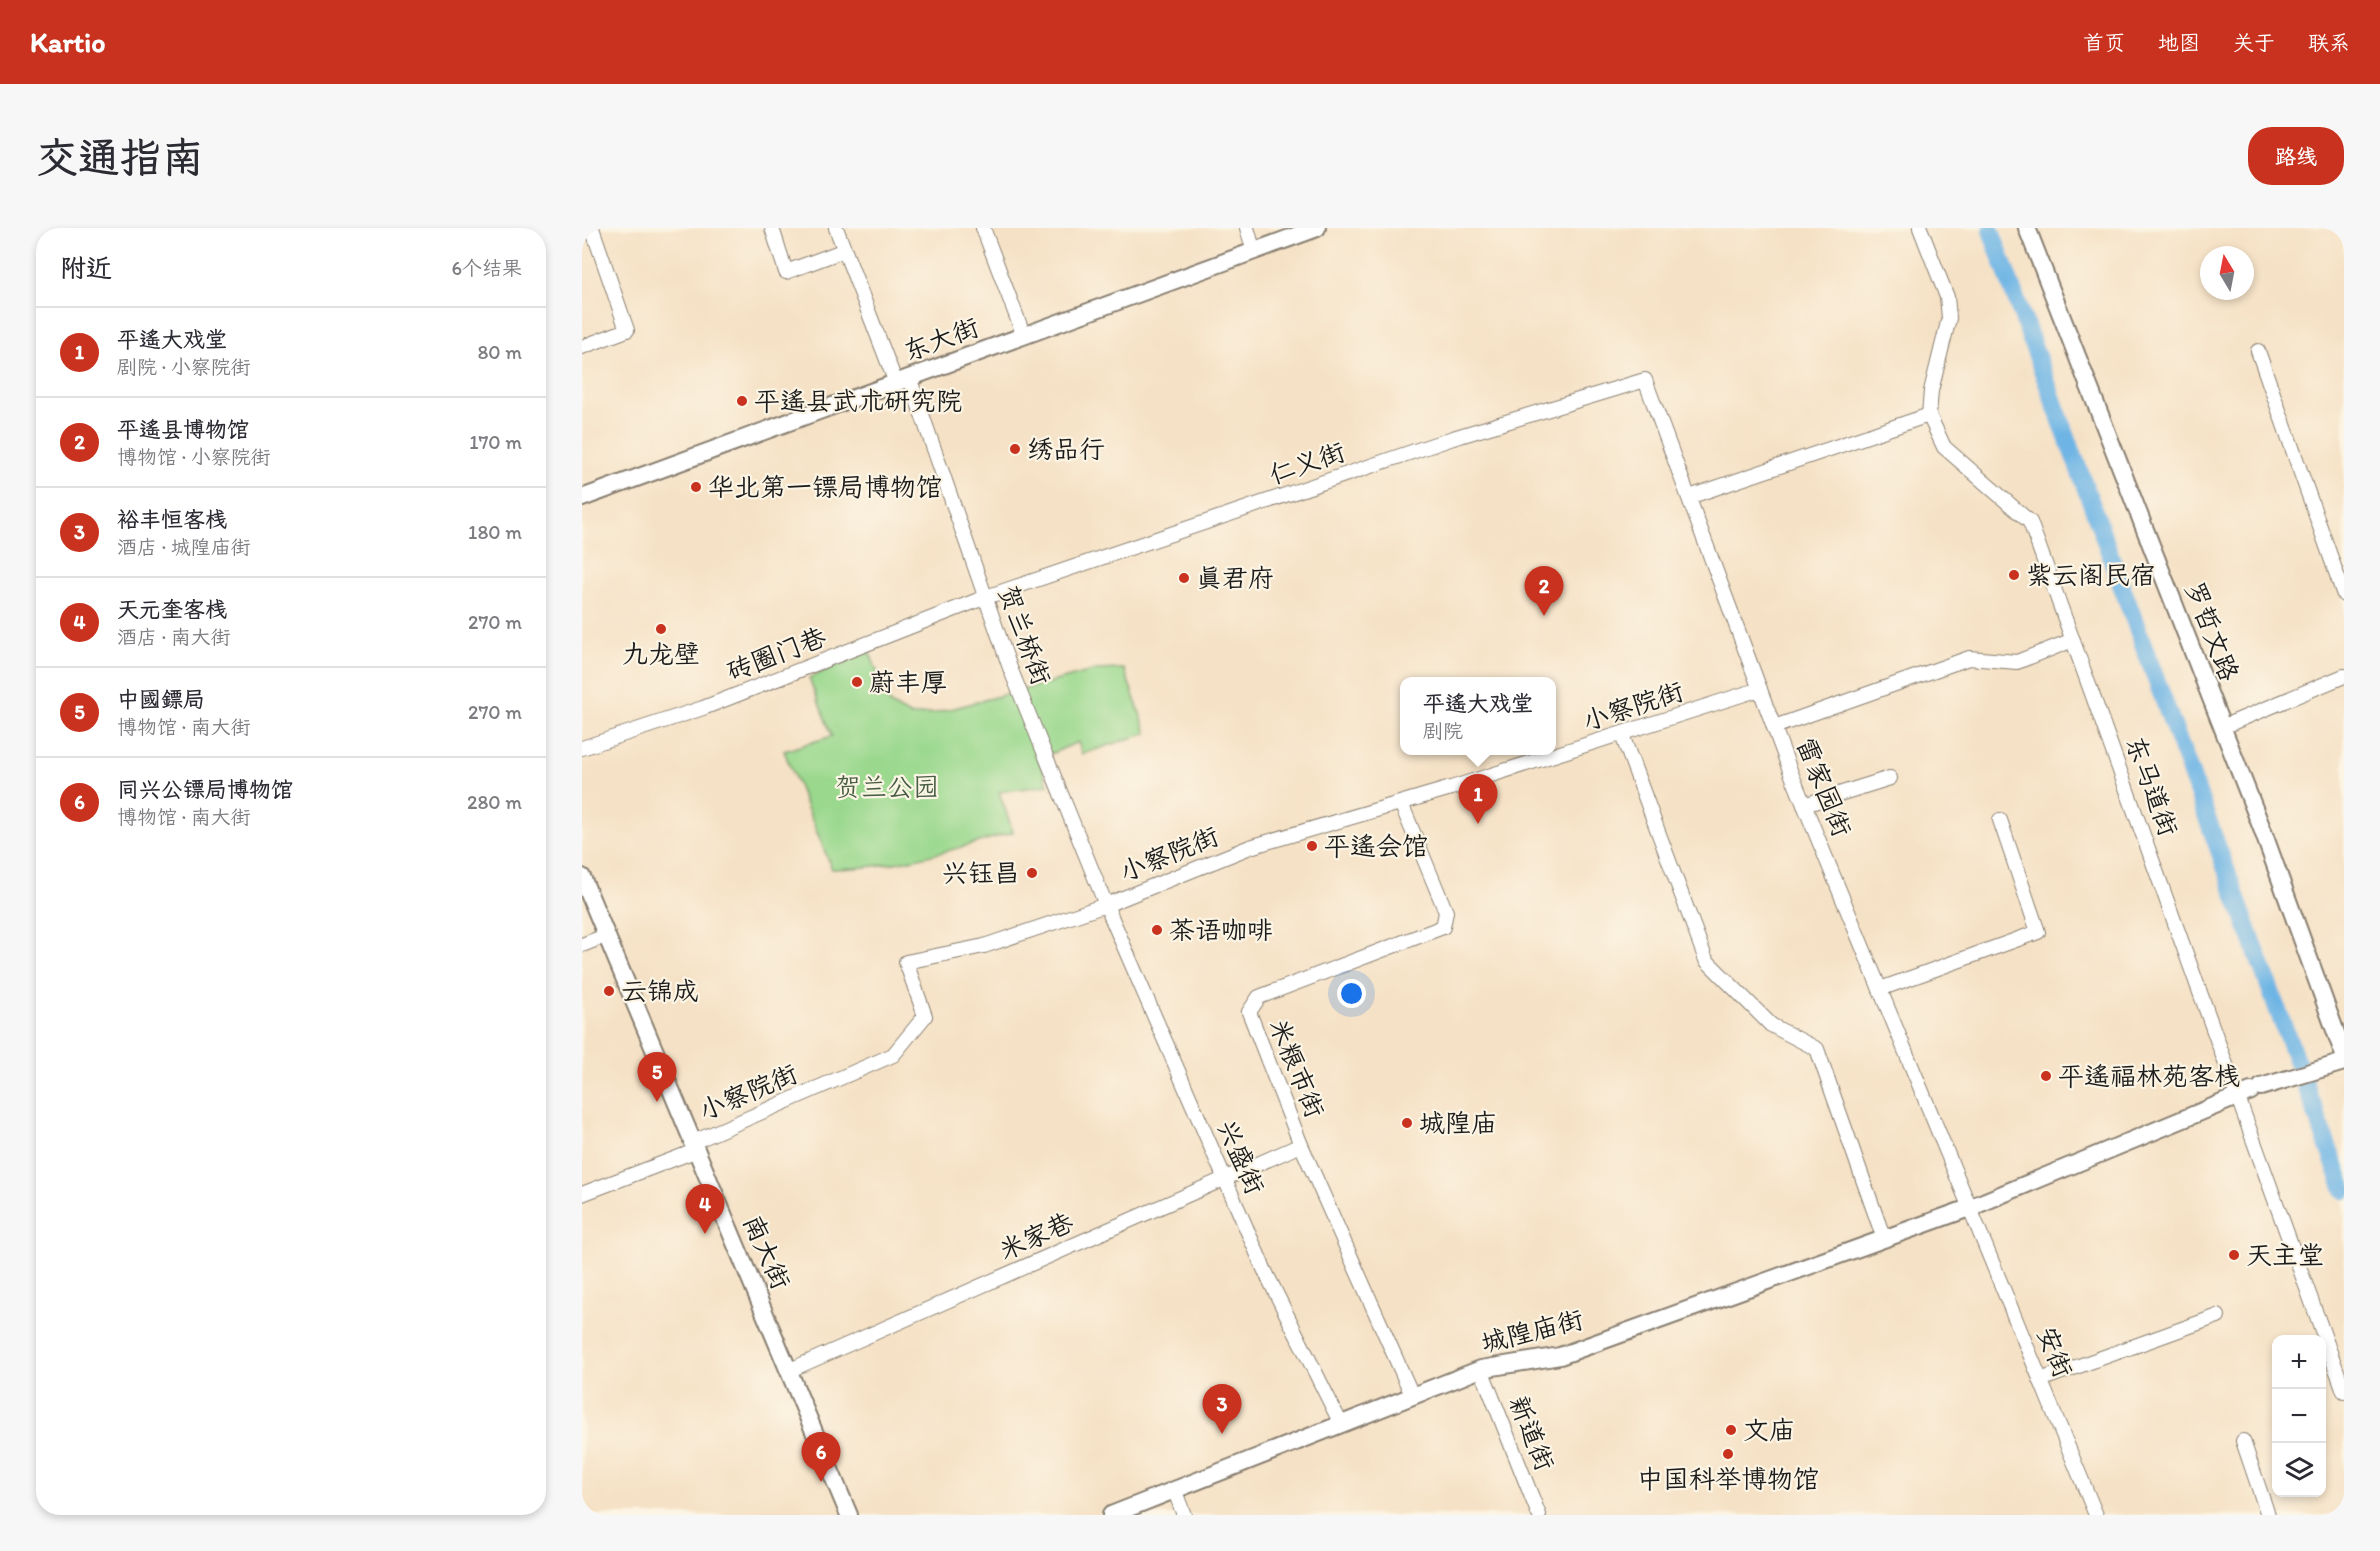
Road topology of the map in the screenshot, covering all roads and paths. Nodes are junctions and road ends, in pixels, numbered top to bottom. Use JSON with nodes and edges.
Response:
{"nodes":[{"id":1,"x":592,"y":228,"type":"edge"},
{"id":2,"x":772,"y":228,"type":"edge"},
{"id":3,"x":836,"y":228,"type":"edge"},
{"id":4,"x":983,"y":228,"type":"edge"},
{"id":5,"x":1247,"y":228,"type":"edge"},
{"id":6,"x":1317,"y":228,"type":"edge"},
{"id":7,"x":1920,"y":228,"type":"edge"},
{"id":8,"x":2026,"y":228,"type":"edge"},
{"id":9,"x":845,"y":250,"type":"junction"},
{"id":10,"x":1254,"y":252,"type":"junction"},
{"id":11,"x":1024,"y":336,"type":"junction"},
{"id":12,"x":582,"y":347,"type":"edge"},
{"id":13,"x":2258,"y":351,"type":"dead end"},
{"id":14,"x":902,"y":380,"type":"junction"},
{"id":15,"x":1645,"y":380,"type":"joint"},
{"id":16,"x":1929,"y":415,"type":"junction"},
{"id":17,"x":1689,"y":497,"type":"junction"},
{"id":18,"x":582,"y":498,"type":"edge"},
{"id":19,"x":2344,"y":595,"type":"edge"},
{"id":20,"x":986,"y":597,"type":"junction"},
{"id":21,"x":2073,"y":640,"type":"junction"},
{"id":22,"x":2344,"y":676,"type":"edge"},
{"id":23,"x":1760,"y":689,"type":"junction"},
{"id":24,"x":1774,"y":727,"type":"junction"},
{"id":25,"x":2222,"y":727,"type":"junction"},
{"id":26,"x":1622,"y":735,"type":"junction"},
{"id":27,"x":582,"y":748,"type":"edge"},
{"id":28,"x":1890,"y":778,"type":"dead end"},
{"id":29,"x":1401,"y":803,"type":"junction"},
{"id":30,"x":1804,"y":805,"type":"junction"},
{"id":31,"x":2000,"y":820,"type":"dead end"},
{"id":32,"x":582,"y":877,"type":"edge"},
{"id":33,"x":1106,"y":905,"type":"junction"},
{"id":34,"x":604,"y":936,"type":"junction"},
{"id":35,"x":582,"y":945,"type":"edge"},
{"id":36,"x":1880,"y":989,"type":"junction"},
{"id":37,"x":2344,"y":1055,"type":"edge"},
{"id":38,"x":2344,"y":1062,"type":"edge"},
{"id":39,"x":2251,"y":1091,"type":"junction"},
{"id":40,"x":1301,"y":1145,"type":"junction"},
{"id":41,"x":693,"y":1147,"type":"junction"},
{"id":42,"x":1224,"y":1179,"type":"junction"},
{"id":43,"x":582,"y":1194,"type":"edge"},
{"id":44,"x":1969,"y":1208,"type":"junction"},
{"id":45,"x":1884,"y":1239,"type":"junction"},
{"id":46,"x":2218,"y":1316,"type":"dead end"},
{"id":47,"x":1481,"y":1369,"type":"junction"},
{"id":48,"x":790,"y":1370,"type":"junction"},
{"id":49,"x":2040,"y":1380,"type":"junction"},
{"id":50,"x":2344,"y":1391,"type":"edge"},
{"id":51,"x":1412,"y":1395,"type":"junction"},
{"id":52,"x":1341,"y":1424,"type":"junction"},
{"id":53,"x":2243,"y":1441,"type":"dead end"},
{"id":54,"x":1174,"y":1489,"type":"junction"},
{"id":55,"x":849,"y":1515,"type":"edge"},
{"id":56,"x":1111,"y":1515,"type":"edge"},
{"id":57,"x":1184,"y":1515,"type":"edge"},
{"id":58,"x":1539,"y":1515,"type":"edge"},
{"id":59,"x":2096,"y":1515,"type":"edge"},
{"id":60,"x":2268,"y":1515,"type":"edge"}],
"edges":[{"from":1,"to":12,"type":"street"},
{"from":2,"to":9,"type":"street"},
{"from":3,"to":9,"type":"street","name":"贺兰桥街"},
{"from":4,"to":11,"type":"street"},
{"from":5,"to":10,"type":"street"},
{"from":6,"to":10,"type":"street","name":"东大街"},
{"from":7,"to":16,"type":"street"},
{"from":8,"to":25,"type":"street","name":"罗哲文路"},
{"from":9,"to":14,"type":"street","name":"贺兰桥街"},
{"from":10,"to":11,"type":"street","name":"东大街"},
{"from":11,"to":14,"type":"street","name":"东大街"},
{"from":13,"to":19,"type":"street"},
{"from":14,"to":18,"type":"street","name":"东大街"},
{"from":14,"to":20,"type":"street","name":"贺兰桥街"},
{"from":15,"to":17,"type":"street","name":"雷家园街"},
{"from":15,"to":20,"type":"street","name":"仁义街"},
{"from":16,"to":17,"type":"street"},
{"from":16,"to":21,"type":"street","name":"东马道街"},
{"from":17,"to":23,"type":"street","name":"雷家园街"},
{"from":20,"to":27,"type":"street","name":"砖圈门巷"},
{"from":20,"to":33,"type":"street","name":"贺兰桥街"},
{"from":21,"to":24,"type":"street"},
{"from":21,"to":39,"type":"street","name":"东马道街"},
{"from":22,"to":25,"type":"street"},
{"from":23,"to":24,"type":"street","name":"雷家园街"},
{"from":23,"to":26,"type":"street","name":"小察院街"},
{"from":24,"to":30,"type":"street","name":"雷家园街"},
{"from":25,"to":37,"type":"street","name":"罗哲文路"},
{"from":26,"to":29,"type":"street","name":"小察院街"},
{"from":26,"to":45,"type":"street"},
{"from":28,"to":30,"type":"street"},
{"from":29,"to":33,"type":"street","name":"小察院街"},
{"from":29,"to":40,"type":"street","name":"米粮市街"},
{"from":30,"to":36,"type":"street","name":"雷家园街"},
{"from":31,"to":36,"type":"street"},
{"from":32,"to":34,"type":"street","name":"南大街"},
{"from":33,"to":41,"type":"street","name":"小察院街"},
{"from":33,"to":42,"type":"street","name":"兴盛街"},
{"from":34,"to":35,"type":"street"},
{"from":34,"to":41,"type":"street","name":"南大街"},
{"from":36,"to":44,"type":"street","name":"雷家园街"},
{"from":38,"to":39,"type":"street","name":"城隍庙街"},
{"from":39,"to":44,"type":"street","name":"城隍庙街"},
{"from":39,"to":50,"type":"street","name":"东马道街"},
{"from":40,"to":42,"type":"street","name":"米家巷"},
{"from":40,"to":51,"type":"street","name":"米粮市街"},
{"from":41,"to":43,"type":"street"},
{"from":41,"to":48,"type":"street","name":"南大街"},
{"from":42,"to":48,"type":"street","name":"米家巷"},
{"from":42,"to":52,"type":"street","name":"兴盛街"},
{"from":44,"to":45,"type":"street","name":"城隍庙街"},
{"from":44,"to":49,"type":"street","name":"安街"},
{"from":45,"to":47,"type":"street","name":"城隍庙街"},
{"from":46,"to":49,"type":"street"},
{"from":47,"to":51,"type":"street","name":"城隍庙街"},
{"from":47,"to":58,"type":"street","name":"新道街"},
{"from":48,"to":55,"type":"street","name":"南大街"},
{"from":49,"to":59,"type":"street","name":"安街"},
{"from":51,"to":52,"type":"street","name":"城隍庙街"},
{"from":52,"to":54,"type":"street","name":"城隍庙街"},
{"from":53,"to":60,"type":"street"},
{"from":54,"to":56,"type":"street","name":"城隍庙街"},
{"from":54,"to":57,"type":"street"}]}
